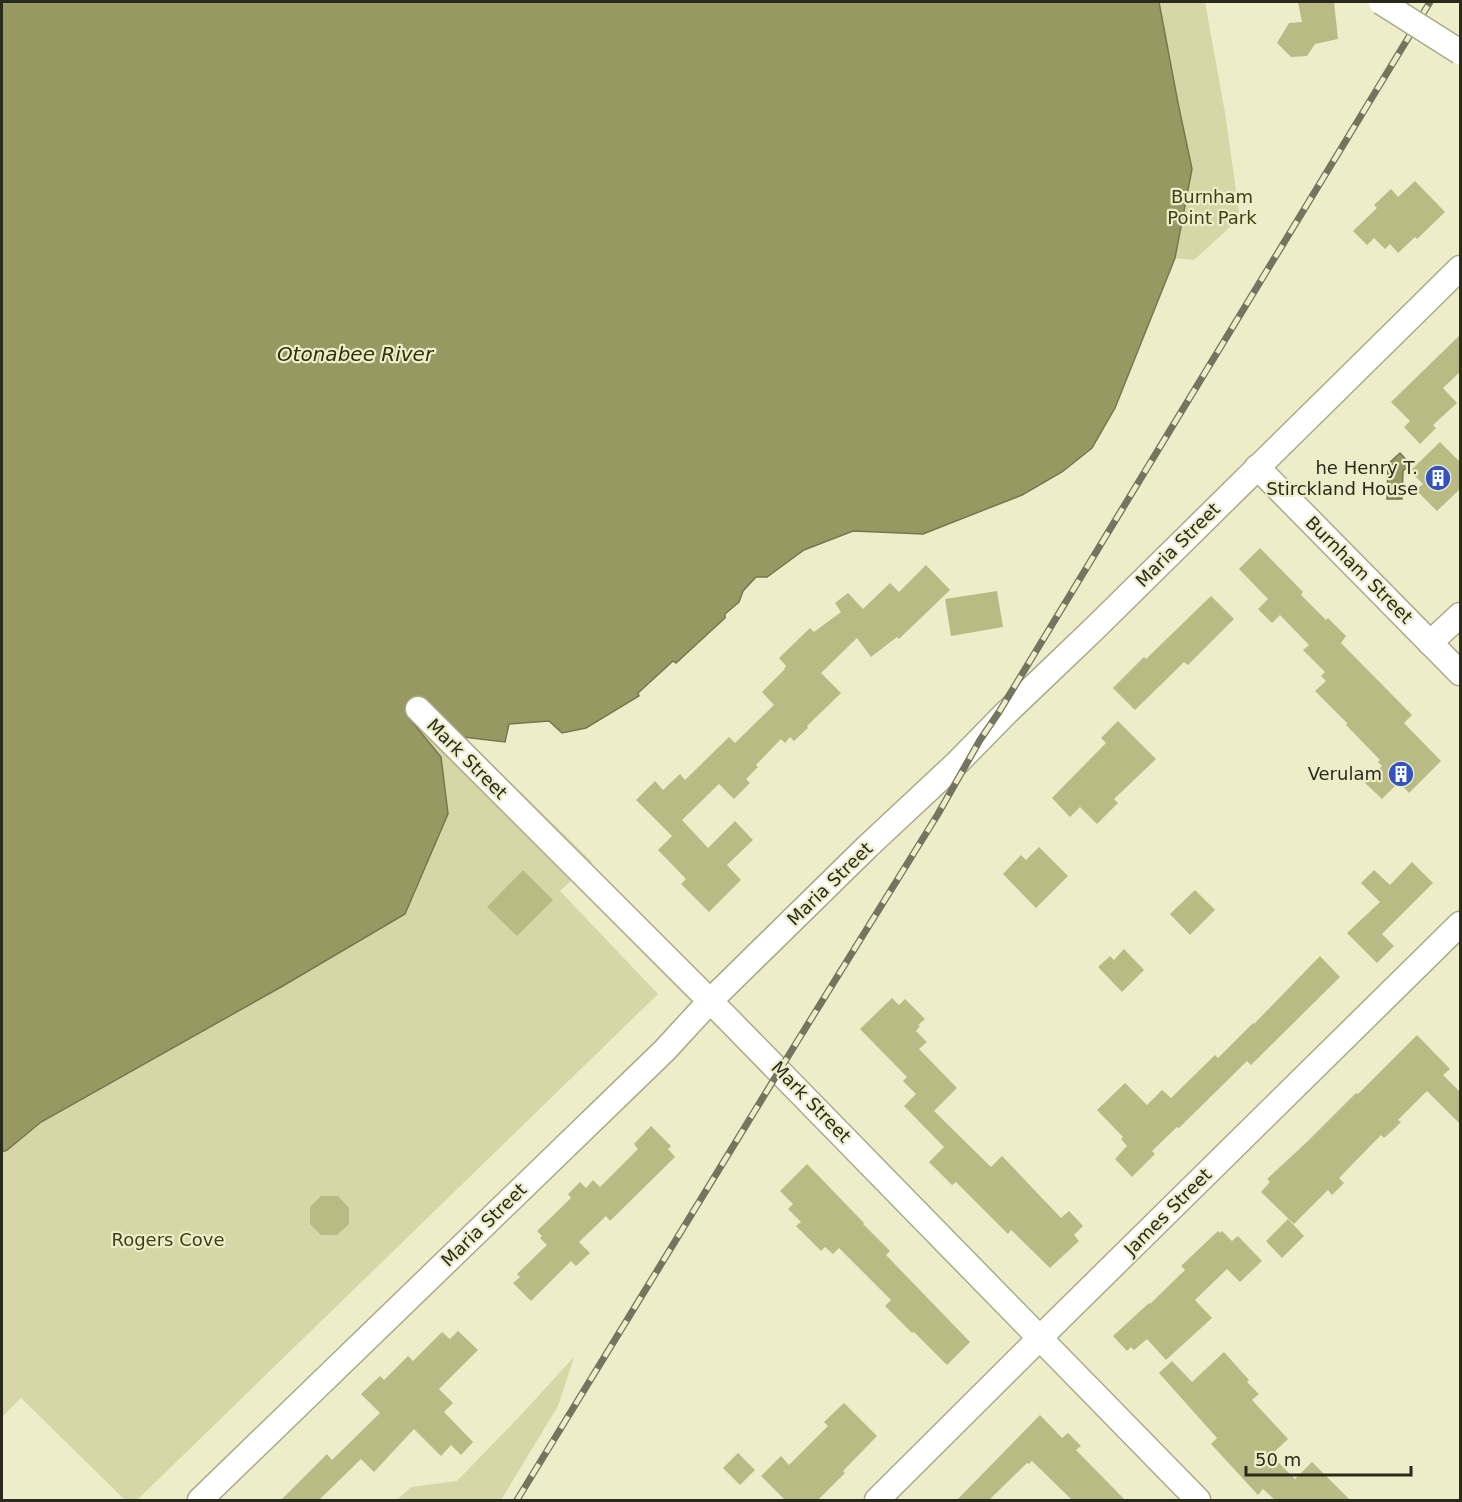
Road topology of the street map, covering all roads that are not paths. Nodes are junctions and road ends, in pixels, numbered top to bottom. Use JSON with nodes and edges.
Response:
{"nodes":[{"id":1,"x":1381,"y":2,"type":"edge"},
{"id":2,"x":1460,"y":53,"type":"edge"},
{"id":3,"x":1461,"y":268,"type":"edge"},
{"id":4,"x":1257,"y":467,"type":"junction"},
{"id":5,"x":1461,"y":615,"type":"edge"},
{"id":6,"x":1430,"y":643,"type":"junction"},
{"id":7,"x":1461,"y":674,"type":"edge"},
{"id":8,"x":418,"y":709,"type":"dead end"},
{"id":9,"x":1461,"y":924,"type":"edge"},
{"id":10,"x":710,"y":1001,"type":"junction"},
{"id":11,"x":1041,"y":1338,"type":"junction"},
{"id":12,"x":201,"y":1500,"type":"edge"},
{"id":13,"x":878,"y":1500,"type":"edge"},
{"id":14,"x":1198,"y":1500,"type":"edge"}],
"edges":[{"from":1,"to":2,"type":"street","bridge":true},
{"from":3,"to":4,"type":"street","name":"Maria Street"},
{"from":4,"to":6,"type":"street","name":"Burnham Street"},
{"from":4,"to":10,"type":"street","name":"Maria Street"},
{"from":5,"to":6,"type":"street"},
{"from":6,"to":7,"type":"street","name":"Burnham Street"},
{"from":8,"to":10,"type":"street","name":"Mark Street"},
{"from":9,"to":11,"type":"street","name":"James Street"},
{"from":10,"to":11,"type":"street","name":"Mark Street"},
{"from":10,"to":12,"type":"street","name":"Maria Street"},
{"from":11,"to":13,"type":"street","name":"James Street"},
{"from":11,"to":14,"type":"street","name":"Mark Street"}]}
